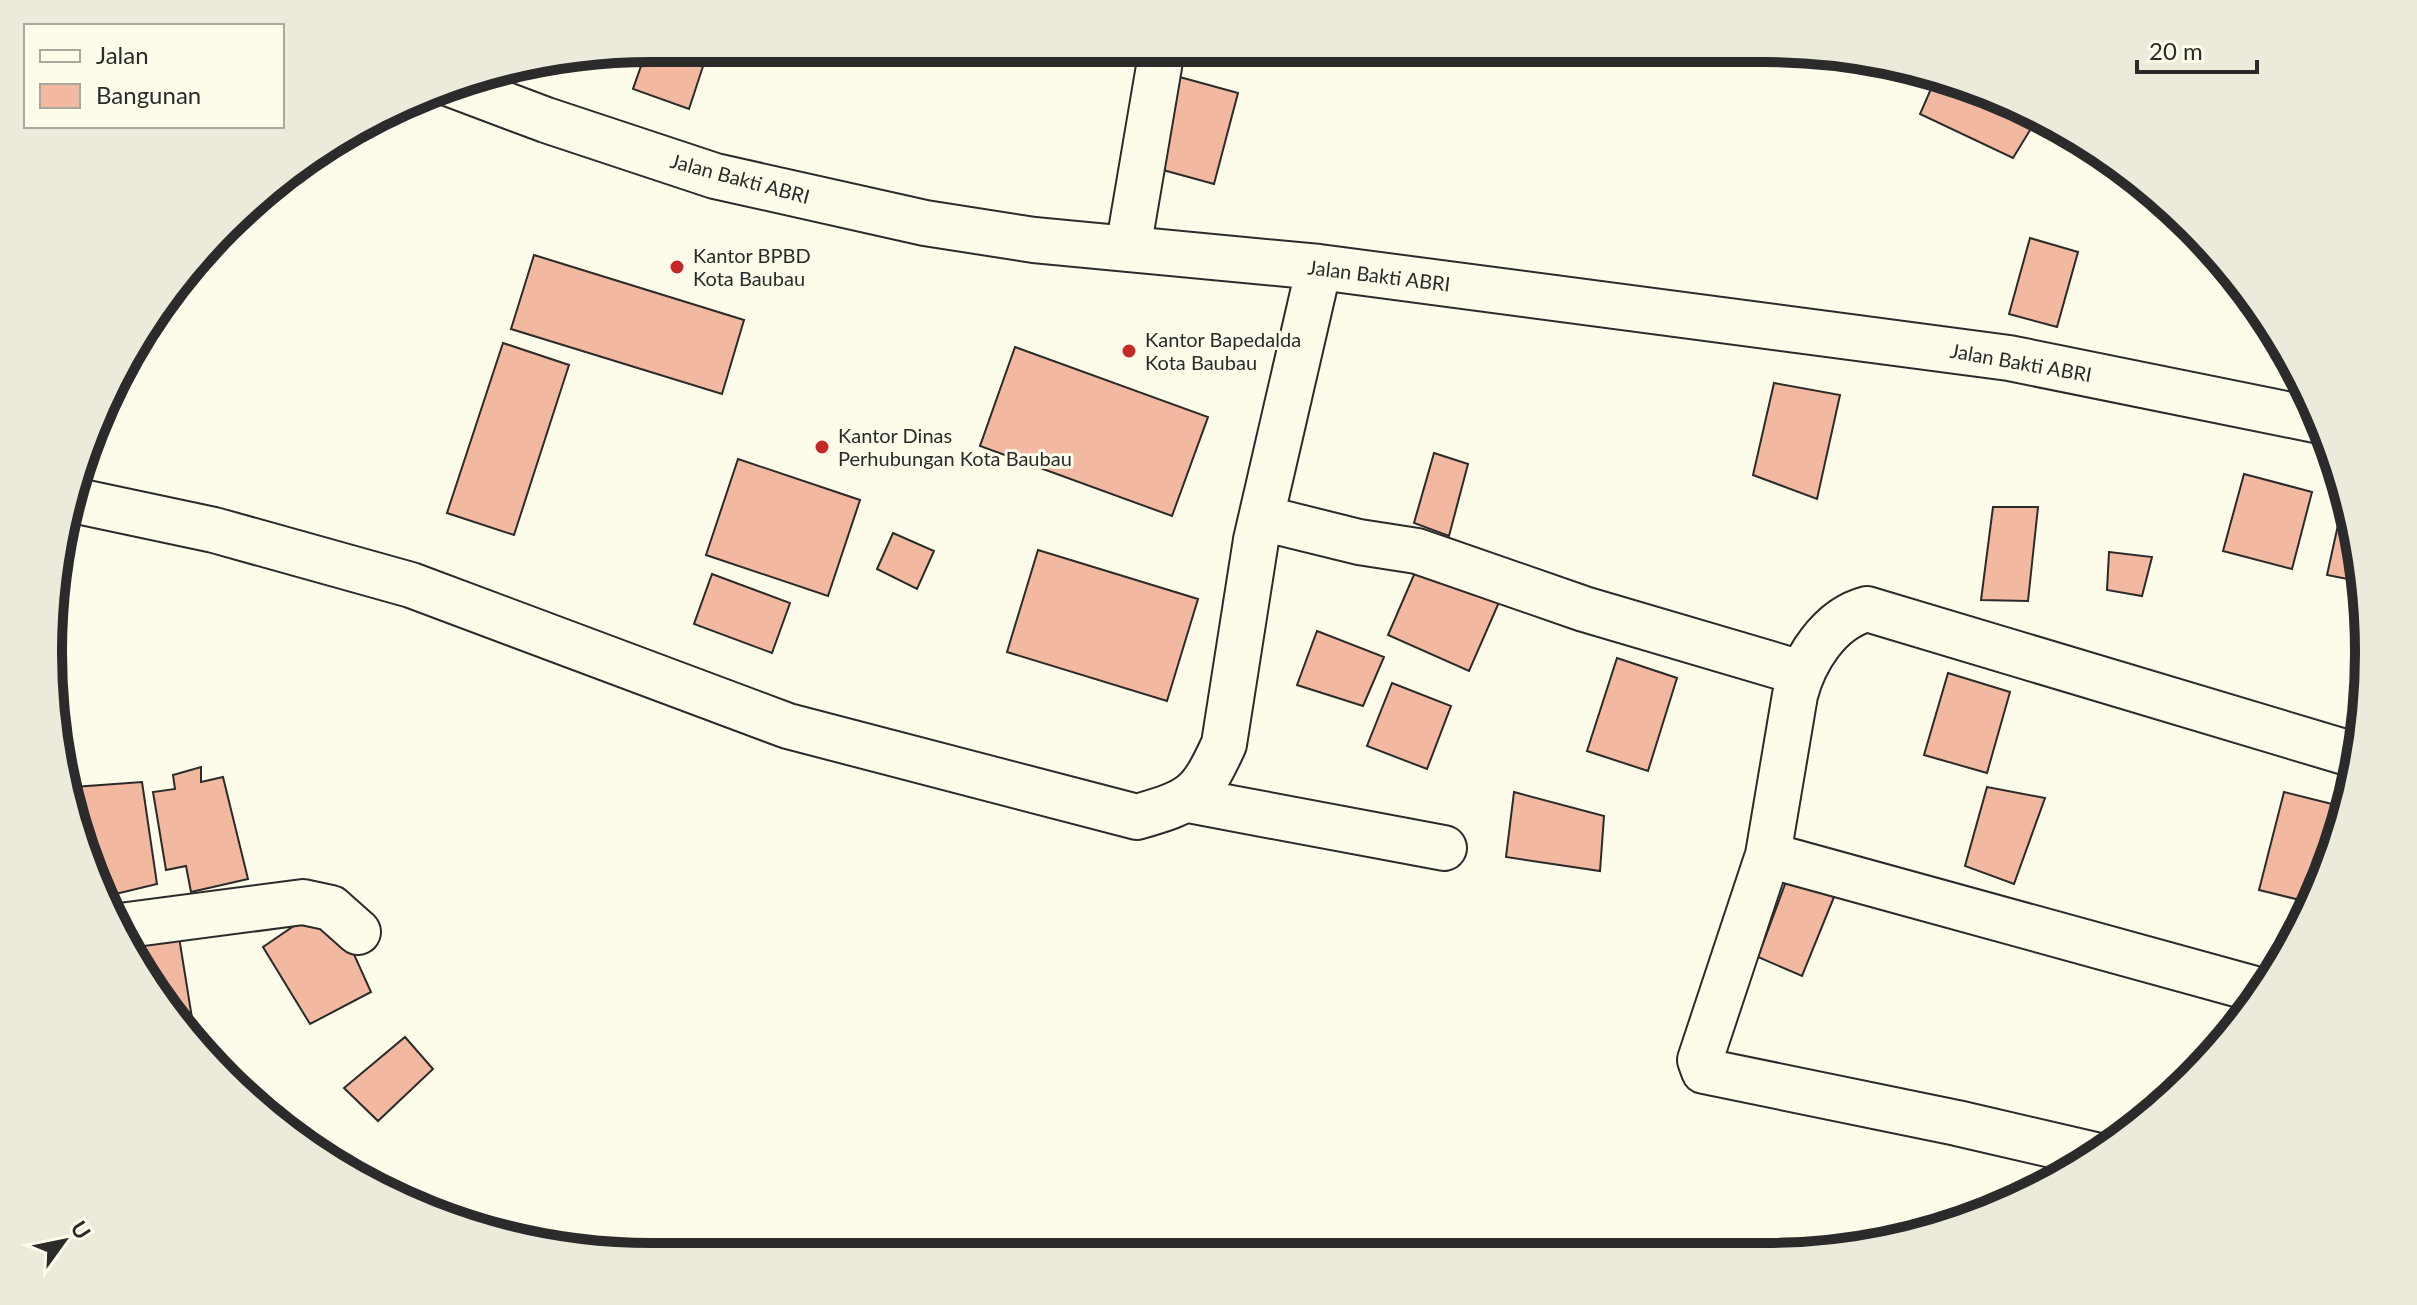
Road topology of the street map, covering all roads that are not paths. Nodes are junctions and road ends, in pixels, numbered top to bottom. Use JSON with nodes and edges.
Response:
{"nodes":[{"id":1,"x":1160,"y":62,"type":"edge"},
{"id":2,"x":469,"y":91,"type":"edge"},
{"id":3,"x":1128,"y":249,"type":"junction"},
{"id":4,"x":1319,"y":267,"type":"junction"},
{"id":5,"x":2306,"y":418,"type":"edge"},
{"id":6,"x":82,"y":502,"type":"edge"},
{"id":7,"x":1262,"y":518,"type":"junction"},
{"id":8,"x":1801,"y":673,"type":"junction"},
{"id":9,"x":2346,"y":753,"type":"edge"},
{"id":10,"x":1188,"y":800,"type":"junction"},
{"id":11,"x":1444,"y":848,"type":"dead end"},
{"id":12,"x":1768,"y":855,"type":"junction"},
{"id":13,"x":129,"y":925,"type":"edge"},
{"id":14,"x":358,"y":932,"type":"dead end"},
{"id":15,"x":2250,"y":988,"type":"edge"},
{"id":16,"x":2080,"y":1152,"type":"edge"}],
"edges":[{"from":1,"to":3,"type":"street"},
{"from":2,"to":3,"type":"street","name":"Jalan Bakti ABRI"},
{"from":3,"to":4,"type":"street","name":"Jalan Bakti ABRI"},
{"from":4,"to":5,"type":"street","name":"Jalan Bakti ABRI"},
{"from":4,"to":7,"type":"street"},
{"from":6,"to":10,"type":"street"},
{"from":7,"to":8,"type":"street"},
{"from":7,"to":10,"type":"street"},
{"from":8,"to":9,"type":"street"},
{"from":8,"to":12,"type":"street"},
{"from":10,"to":11,"type":"street"},
{"from":12,"to":15,"type":"street"},
{"from":12,"to":16,"type":"street"},
{"from":13,"to":14,"type":"street"}]}
